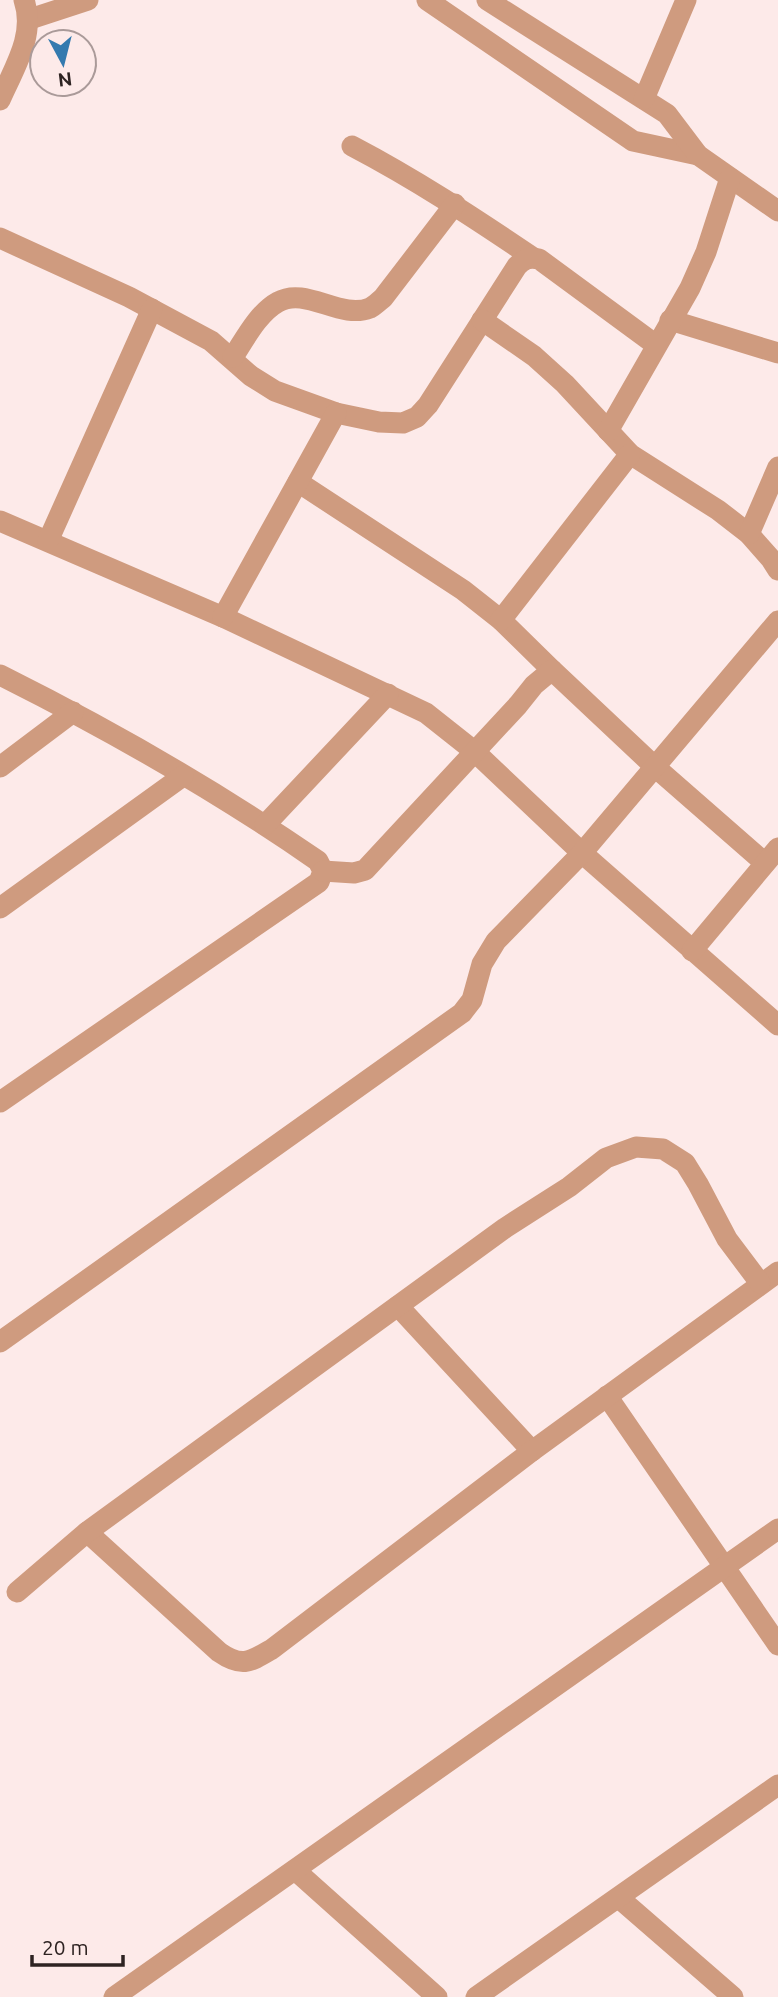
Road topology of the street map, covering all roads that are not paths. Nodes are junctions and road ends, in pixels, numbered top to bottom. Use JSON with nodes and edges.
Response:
{"nodes":[{"id":1,"x":89,"y":0,"type":"edge"},
{"id":2,"x":427,"y":0,"type":"edge"},
{"id":3,"x":487,"y":0,"type":"edge"},
{"id":4,"x":686,"y":0,"type":"edge"},
{"id":5,"x":27,"y":9,"type":"edge"},
{"id":6,"x":0,"y":100,"type":"edge"},
{"id":7,"x":644,"y":100,"type":"junction"},
{"id":8,"x":352,"y":146,"type":"dead end"},
{"id":9,"x":698,"y":155,"type":"junction"},
{"id":10,"x":730,"y":178,"type":"junction"},
{"id":11,"x":455,"y":204,"type":"junction"},
{"id":12,"x":778,"y":211,"type":"edge"},
{"id":13,"x":0,"y":239,"type":"edge"},
{"id":14,"x":532,"y":257,"type":"junction"},
{"id":15,"x":152,"y":309,"type":"junction"},
{"id":16,"x":482,"y":320,"type":"junction"},
{"id":17,"x":670,"y":320,"type":"junction"},
{"id":18,"x":656,"y":345,"type":"junction"},
{"id":19,"x":778,"y":353,"type":"edge"},
{"id":20,"x":233,"y":357,"type":"junction"},
{"id":21,"x":336,"y":413,"type":"junction"},
{"id":22,"x":608,"y":431,"type":"junction"},
{"id":23,"x":630,"y":454,"type":"junction"},
{"id":24,"x":778,"y":467,"type":"edge"},
{"id":25,"x":298,"y":482,"type":"junction"},
{"id":26,"x":0,"y":521,"type":"edge"},
{"id":27,"x":749,"y":534,"type":"junction"},
{"id":28,"x":48,"y":541,"type":"junction"},
{"id":29,"x":778,"y":570,"type":"edge"},
{"id":30,"x":223,"y":617,"type":"junction"},
{"id":31,"x":501,"y":620,"type":"junction"},
{"id":32,"x":778,"y":621,"type":"edge"},
{"id":33,"x":552,"y":670,"type":"junction"},
{"id":34,"x":0,"y":675,"type":"edge"},
{"id":35,"x":388,"y":694,"type":"junction"},
{"id":36,"x":74,"y":712,"type":"junction"},
{"id":37,"x":474,"y":751,"type":"junction"},
{"id":38,"x":654,"y":766,"type":"junction"},
{"id":39,"x":0,"y":767,"type":"edge"},
{"id":40,"x":183,"y":776,"type":"junction"},
{"id":41,"x":265,"y":825,"type":"junction"},
{"id":42,"x":582,"y":853,"type":"junction"},
{"id":43,"x":772,"y":855,"type":"edge"},
{"id":44,"x":323,"y":871,"type":"junction"},
{"id":45,"x":0,"y":908,"type":"edge"},
{"id":46,"x":692,"y":951,"type":"junction"},
{"id":47,"x":778,"y":1025,"type":"edge"},
{"id":48,"x":0,"y":1102,"type":"edge"},
{"id":49,"x":769,"y":1278,"type":"edge"},
{"id":50,"x":398,"y":1306,"type":"junction"},
{"id":51,"x":0,"y":1342,"type":"edge"},
{"id":52,"x":607,"y":1396,"type":"junction"},
{"id":53,"x":532,"y":1451,"type":"junction"},
{"id":54,"x":778,"y":1529,"type":"edge"},
{"id":55,"x":87,"y":1532,"type":"junction"},
{"id":56,"x":723,"y":1567,"type":"junction"},
{"id":57,"x":17,"y":1592,"type":"dead end"},
{"id":58,"x":778,"y":1645,"type":"edge"},
{"id":59,"x":778,"y":1785,"type":"edge"},
{"id":60,"x":295,"y":1870,"type":"junction"},
{"id":61,"x":619,"y":1898,"type":"junction"},
{"id":62,"x":130,"y":1993,"type":"edge"},
{"id":63,"x":438,"y":1997,"type":"edge"},
{"id":64,"x":477,"y":1997,"type":"edge"},
{"id":65,"x":733,"y":1997,"type":"edge"}],
"edges":[{"from":1,"to":5,"type":"street"},
{"from":2,"to":9,"type":"street"},
{"from":3,"to":7,"type":"street"},
{"from":4,"to":7,"type":"street"},
{"from":5,"to":6,"type":"street"},
{"from":7,"to":9,"type":"street"},
{"from":8,"to":11,"type":"street"},
{"from":9,"to":10,"type":"street"},
{"from":10,"to":12,"type":"street"},
{"from":10,"to":17,"type":"street"},
{"from":11,"to":14,"type":"street"},
{"from":11,"to":20,"type":"street"},
{"from":13,"to":15,"type":"street"},
{"from":14,"to":16,"type":"street"},
{"from":14,"to":18,"type":"street"},
{"from":15,"to":20,"type":"street"},
{"from":15,"to":28,"type":"street"},
{"from":16,"to":21,"type":"street"},
{"from":16,"to":22,"type":"street"},
{"from":17,"to":18,"type":"street"},
{"from":17,"to":19,"type":"street"},
{"from":18,"to":22,"type":"street"},
{"from":20,"to":21,"type":"street"},
{"from":21,"to":25,"type":"street"},
{"from":22,"to":23,"type":"street"},
{"from":23,"to":27,"type":"street"},
{"from":23,"to":31,"type":"street"},
{"from":24,"to":27,"type":"street"},
{"from":25,"to":30,"type":"street"},
{"from":25,"to":31,"type":"street"},
{"from":26,"to":28,"type":"street"},
{"from":27,"to":29,"type":"street"},
{"from":28,"to":30,"type":"street"},
{"from":30,"to":35,"type":"street"},
{"from":31,"to":33,"type":"street"},
{"from":32,"to":38,"type":"street"},
{"from":33,"to":37,"type":"street"},
{"from":33,"to":38,"type":"street"},
{"from":34,"to":36,"type":"street"},
{"from":35,"to":37,"type":"street"},
{"from":35,"to":41,"type":"street"},
{"from":36,"to":39,"type":"street"},
{"from":36,"to":40,"type":"street"},
{"from":37,"to":42,"type":"street"},
{"from":37,"to":44,"type":"street"},
{"from":38,"to":42,"type":"street"},
{"from":38,"to":43,"type":"street"},
{"from":40,"to":41,"type":"street"},
{"from":40,"to":45,"type":"street"},
{"from":41,"to":44,"type":"street"},
{"from":42,"to":46,"type":"street"},
{"from":42,"to":51,"type":"street"},
{"from":43,"to":46,"type":"street"},
{"from":44,"to":48,"type":"street"},
{"from":46,"to":47,"type":"street"},
{"from":49,"to":50,"type":"street"},
{"from":49,"to":52,"type":"street"},
{"from":50,"to":53,"type":"street"},
{"from":50,"to":55,"type":"street"},
{"from":52,"to":53,"type":"street"},
{"from":52,"to":56,"type":"street"},
{"from":53,"to":55,"type":"street"},
{"from":54,"to":56,"type":"street"},
{"from":55,"to":57,"type":"street"},
{"from":56,"to":58,"type":"street"},
{"from":56,"to":60,"type":"street"},
{"from":59,"to":61,"type":"street"},
{"from":60,"to":62,"type":"street"},
{"from":60,"to":63,"type":"street"},
{"from":61,"to":64,"type":"street"},
{"from":61,"to":65,"type":"street"}]}
